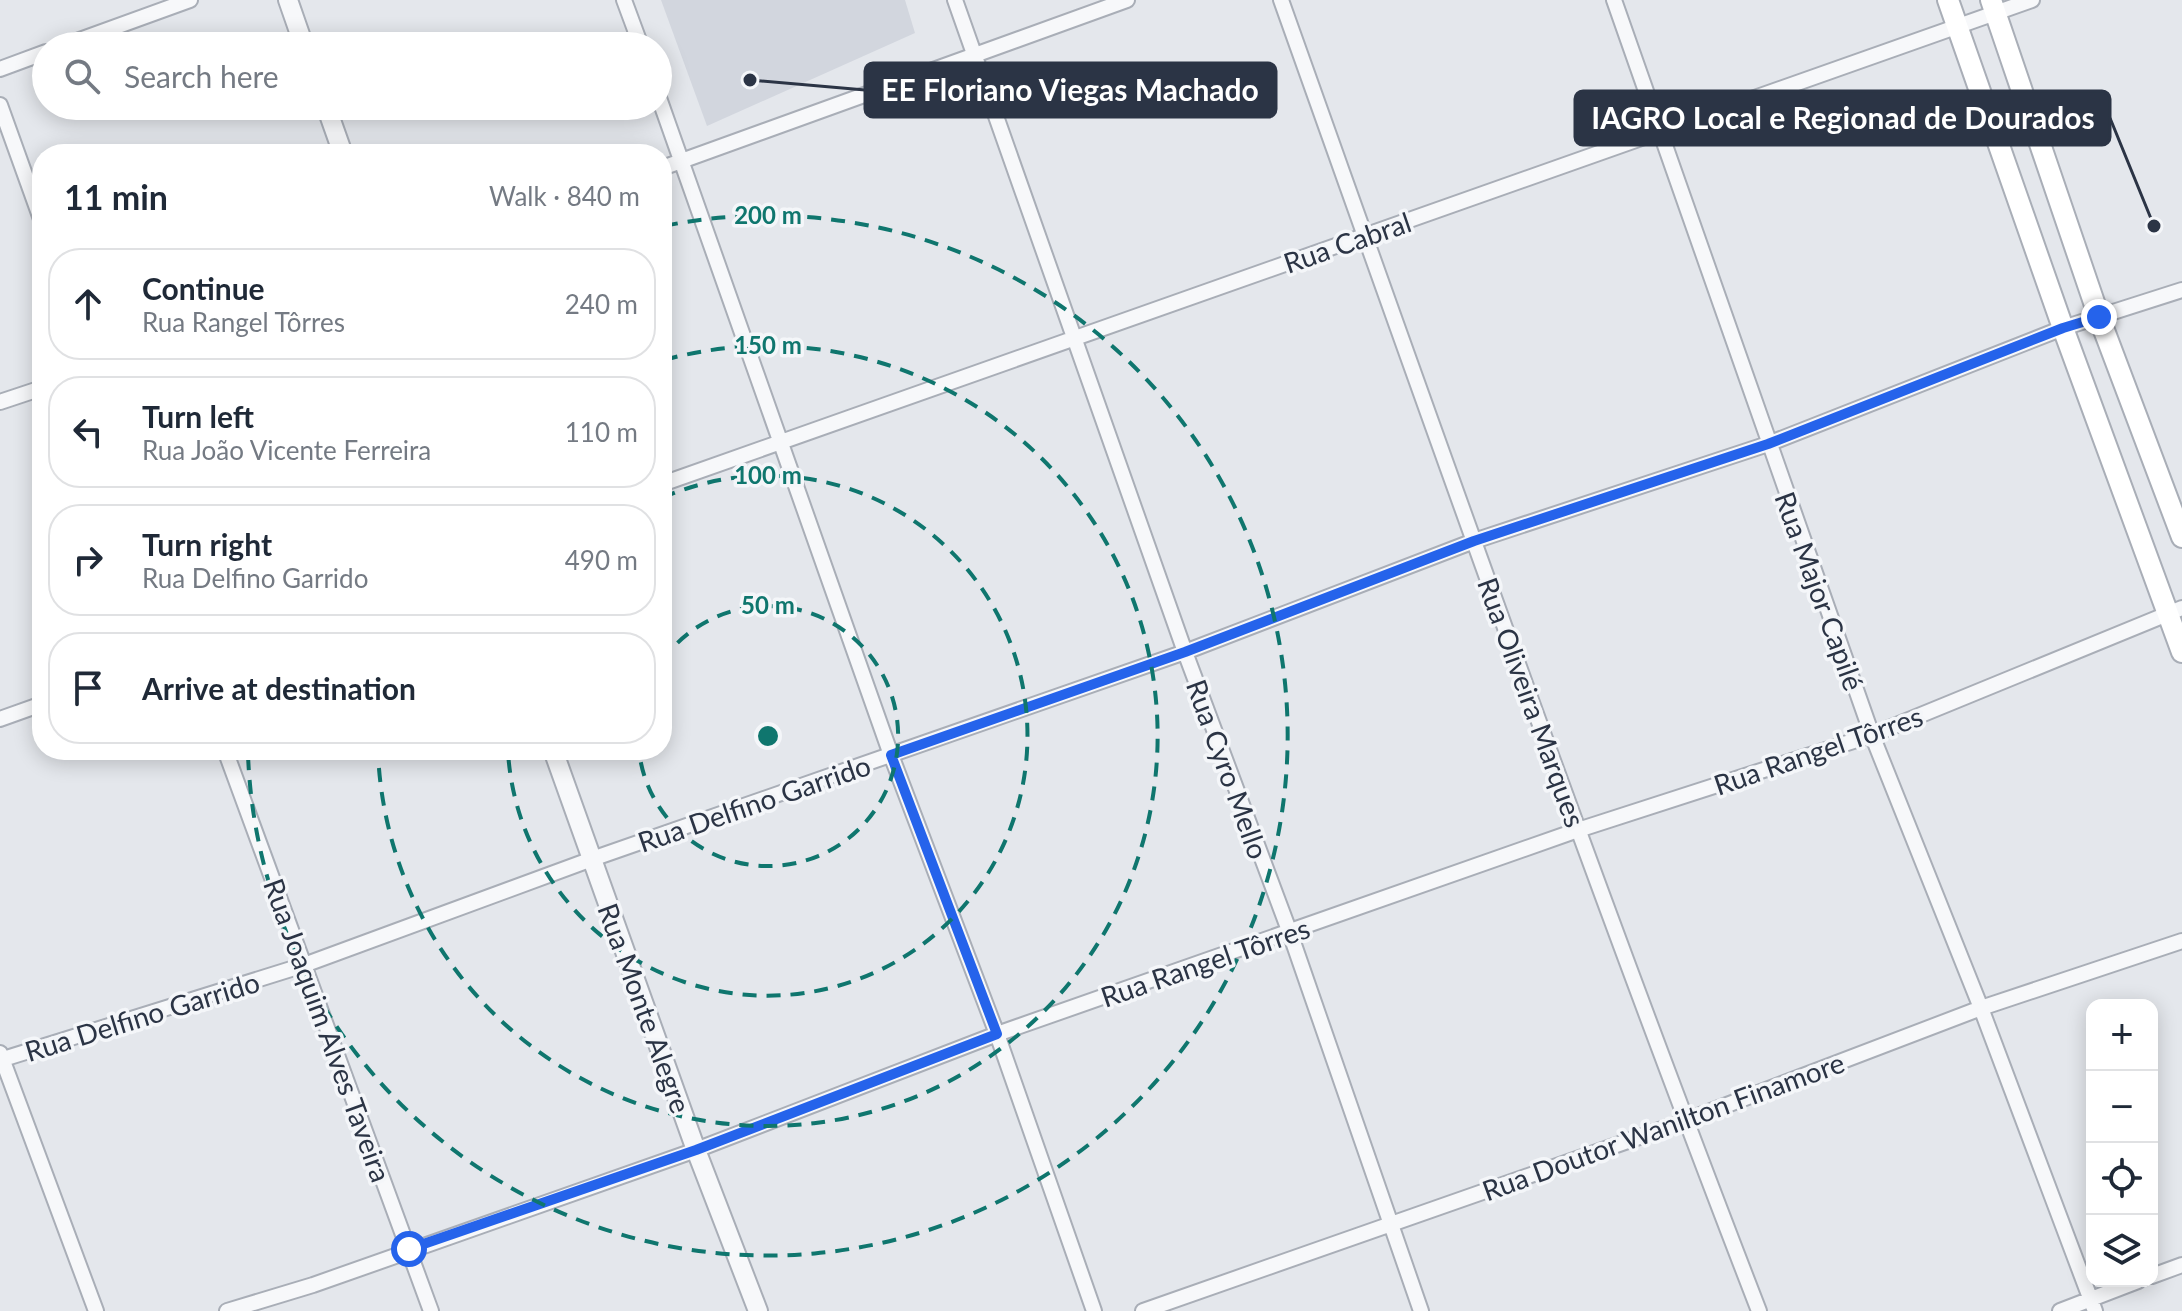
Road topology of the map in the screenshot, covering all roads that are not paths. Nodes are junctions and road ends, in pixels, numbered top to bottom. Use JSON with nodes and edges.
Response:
{"nodes":[{"id":1,"x":190,"y":0,"type":"edge"},
{"id":2,"x":288,"y":0,"type":"edge"},
{"id":3,"x":624,"y":0,"type":"edge"},
{"id":4,"x":955,"y":0,"type":"edge"},
{"id":5,"x":1127,"y":0,"type":"edge"},
{"id":6,"x":1281,"y":0,"type":"edge"},
{"id":7,"x":1614,"y":0,"type":"edge"},
{"id":8,"x":1948,"y":0,"type":"edge"},
{"id":9,"x":2032,"y":0,"type":"edge"},
{"id":10,"x":1993,"y":6,"type":"edge"},
{"id":11,"x":1958,"y":26,"type":"junction"},
{"id":12,"x":102,"y":32,"type":"edge"},
{"id":13,"x":299,"y":32,"type":"edge"},
{"id":14,"x":636,"y":32,"type":"edge"},
{"id":15,"x":32,"y":57,"type":"edge"},
{"id":16,"x":974,"y":57,"type":"junction"},
{"id":17,"x":0,"y":69,"type":"edge"},
{"id":18,"x":0,"y":105,"type":"edge"},
{"id":19,"x":331,"y":120,"type":"edge"},
{"id":20,"x":667,"y":120,"type":"edge"},
{"id":21,"x":1659,"y":132,"type":"junction"},
{"id":22,"x":339,"y":144,"type":"edge"},
{"id":23,"x":682,"y":161,"type":"junction"},
{"id":24,"x":672,"y":164,"type":"edge"},
{"id":25,"x":32,"y":194,"type":"edge"},
{"id":26,"x":1365,"y":236,"type":"junction"},
{"id":27,"x":2182,"y":290,"type":"edge"},
{"id":28,"x":2099,"y":317,"type":"junction"},
{"id":29,"x":2063,"y":328,"type":"junction"},
{"id":30,"x":1074,"y":339,"type":"junction"},
{"id":31,"x":32,"y":391,"type":"edge"},
{"id":32,"x":0,"y":402,"type":"edge"},
{"id":33,"x":780,"y":443,"type":"junction"},
{"id":34,"x":1768,"y":444,"type":"junction"},
{"id":35,"x":672,"y":481,"type":"edge"},
{"id":36,"x":2182,"y":537,"type":"edge"},
{"id":37,"x":1474,"y":541,"type":"junction"},
{"id":38,"x":2175,"y":611,"type":"edge"},
{"id":39,"x":1185,"y":652,"type":"junction"},
{"id":40,"x":2182,"y":652,"type":"edge"},
{"id":41,"x":32,"y":708,"type":"edge"},
{"id":42,"x":0,"y":719,"type":"edge"},
{"id":43,"x":1872,"y":735,"type":"junction"},
{"id":44,"x":891,"y":755,"type":"junction"},
{"id":45,"x":229,"y":760,"type":"edge"},
{"id":46,"x":557,"y":760,"type":"edge"},
{"id":47,"x":1578,"y":830,"type":"junction"},
{"id":48,"x":592,"y":859,"type":"junction"},
{"id":49,"x":1290,"y":933,"type":"junction"},
{"id":50,"x":2182,"y":941,"type":"edge"},
{"id":51,"x":304,"y":965,"type":"junction"},
{"id":52,"x":1981,"y":1008,"type":"junction"},
{"id":53,"x":997,"y":1034,"type":"junction"},
{"id":54,"x":1,"y":1057,"type":"edge"},
{"id":55,"x":1685,"y":1121,"type":"junction"},
{"id":56,"x":696,"y":1150,"type":"junction"},
{"id":57,"x":1391,"y":1225,"type":"junction"},
{"id":58,"x":409,"y":1249,"type":"junction"},
{"id":59,"x":2182,"y":1265,"type":"edge"},
{"id":60,"x":2158,"y":1274,"type":"edge"},
{"id":61,"x":2126,"y":1287,"type":"edge"},
{"id":62,"x":2093,"y":1304,"type":"edge"},
{"id":63,"x":96,"y":1311,"type":"edge"},
{"id":64,"x":227,"y":1311,"type":"edge"},
{"id":65,"x":431,"y":1311,"type":"edge"},
{"id":66,"x":758,"y":1311,"type":"edge"},
{"id":67,"x":1094,"y":1311,"type":"edge"},
{"id":68,"x":1143,"y":1311,"type":"edge"},
{"id":69,"x":1421,"y":1311,"type":"edge"},
{"id":70,"x":1759,"y":1311,"type":"edge"},
{"id":71,"x":2060,"y":1311,"type":"edge"}],
"edges":[{"from":1,"to":12,"type":"street"},
{"from":2,"to":13,"type":"street"},
{"from":3,"to":14,"type":"street"},
{"from":4,"to":16,"type":"street","name":"Rua Cyro Mello"},
{"from":5,"to":16,"type":"street"},
{"from":6,"to":26,"type":"street","name":"Rua Oliveira Marques"},
{"from":7,"to":21,"type":"street","name":"Rua Major Capilé"},
{"from":8,"to":11,"type":"main road"},
{"from":9,"to":10,"type":"street","name":"Rua Cabral"},
{"from":10,"to":11,"type":"street","name":"Rua Cabral"},
{"from":10,"to":28,"type":"main road"},
{"from":11,"to":21,"type":"street","name":"Rua Cabral"},
{"from":11,"to":29,"type":"main road"},
{"from":15,"to":17,"type":"street"},
{"from":16,"to":23,"type":"street"},
{"from":16,"to":30,"type":"street","name":"Rua Cyro Mello"},
{"from":18,"to":25,"type":"street"},
{"from":19,"to":22,"type":"street"},
{"from":20,"to":23,"type":"street"},
{"from":21,"to":26,"type":"street","name":"Rua Cabral"},
{"from":21,"to":34,"type":"street","name":"Rua Major Capilé"},
{"from":23,"to":24,"type":"street"},
{"from":23,"to":33,"type":"street"},
{"from":26,"to":30,"type":"street","name":"Rua Cabral"},
{"from":26,"to":37,"type":"street","name":"Rua Oliveira Marques"},
{"from":27,"to":28,"type":"street","name":"Rua Delfino Garrido"},
{"from":28,"to":29,"type":"street","name":"Rua Delfino Garrido"},
{"from":28,"to":36,"type":"main road"},
{"from":29,"to":34,"type":"street","name":"Rua Delfino Garrido"},
{"from":29,"to":38,"type":"main road"},
{"from":30,"to":33,"type":"street","name":"Rua Cabral"},
{"from":30,"to":39,"type":"street","name":"Rua Cyro Mello"},
{"from":31,"to":32,"type":"street"},
{"from":33,"to":35,"type":"street","name":"Rua Cabral"},
{"from":33,"to":44,"type":"street"},
{"from":34,"to":37,"type":"street","name":"Rua Delfino Garrido"},
{"from":34,"to":43,"type":"street","name":"Rua Major Capilé"},
{"from":37,"to":39,"type":"street","name":"Rua Delfino Garrido"},
{"from":37,"to":47,"type":"street","name":"Rua Oliveira Marques"},
{"from":38,"to":40,"type":"main road"},
{"from":38,"to":43,"type":"street","name":"Rua Rangel Tôrres"},
{"from":39,"to":44,"type":"street","name":"Rua Delfino Garrido"},
{"from":39,"to":49,"type":"street","name":"Rua Cyro Mello"},
{"from":41,"to":42,"type":"street"},
{"from":43,"to":47,"type":"street","name":"Rua Rangel Tôrres"},
{"from":43,"to":52,"type":"street","name":"Rua Major Capilé"},
{"from":44,"to":48,"type":"street","name":"Rua Delfino Garrido"},
{"from":44,"to":53,"type":"street"},
{"from":45,"to":51,"type":"street","name":"Rua Joaquim Alves Taveira"},
{"from":46,"to":48,"type":"street","name":"Rua Monte Alegre"},
{"from":47,"to":49,"type":"street","name":"Rua Rangel Tôrres"},
{"from":47,"to":55,"type":"street","name":"Rua Oliveira Marques"},
{"from":48,"to":51,"type":"street","name":"Rua Delfino Garrido"},
{"from":48,"to":56,"type":"street","name":"Rua Monte Alegre"},
{"from":49,"to":53,"type":"street","name":"Rua Rangel Tôrres"},
{"from":49,"to":57,"type":"street","name":"Rua Cyro Mello"},
{"from":50,"to":52,"type":"street","name":"Rua Doutor Wanilton Finamore"},
{"from":51,"to":54,"type":"street","name":"Rua Delfino Garrido"},
{"from":51,"to":58,"type":"street","name":"Rua Joaquim Alves Taveira"},
{"from":52,"to":55,"type":"street","name":"Rua Doutor Wanilton Finamore"},
{"from":52,"to":62,"type":"street","name":"Rua Major Capilé"},
{"from":53,"to":56,"type":"street","name":"Rua Rangel Tôrres"},
{"from":53,"to":67,"type":"street"},
{"from":54,"to":63,"type":"street"},
{"from":55,"to":57,"type":"street","name":"Rua Doutor Wanilton Finamore"},
{"from":55,"to":70,"type":"street","name":"Rua Oliveira Marques"},
{"from":56,"to":58,"type":"street","name":"Rua Rangel Tôrres"},
{"from":56,"to":66,"type":"street","name":"Rua Monte Alegre"},
{"from":57,"to":68,"type":"street","name":"Rua Doutor Wanilton Finamore"},
{"from":57,"to":69,"type":"street","name":"Rua Cyro Mello"},
{"from":58,"to":64,"type":"street","name":"Rua Rangel Tôrres"},
{"from":58,"to":65,"type":"street","name":"Rua Joaquim Alves Taveira"},
{"from":59,"to":60,"type":"street"},
{"from":61,"to":62,"type":"street"},
{"from":62,"to":71,"type":"street"}]}
